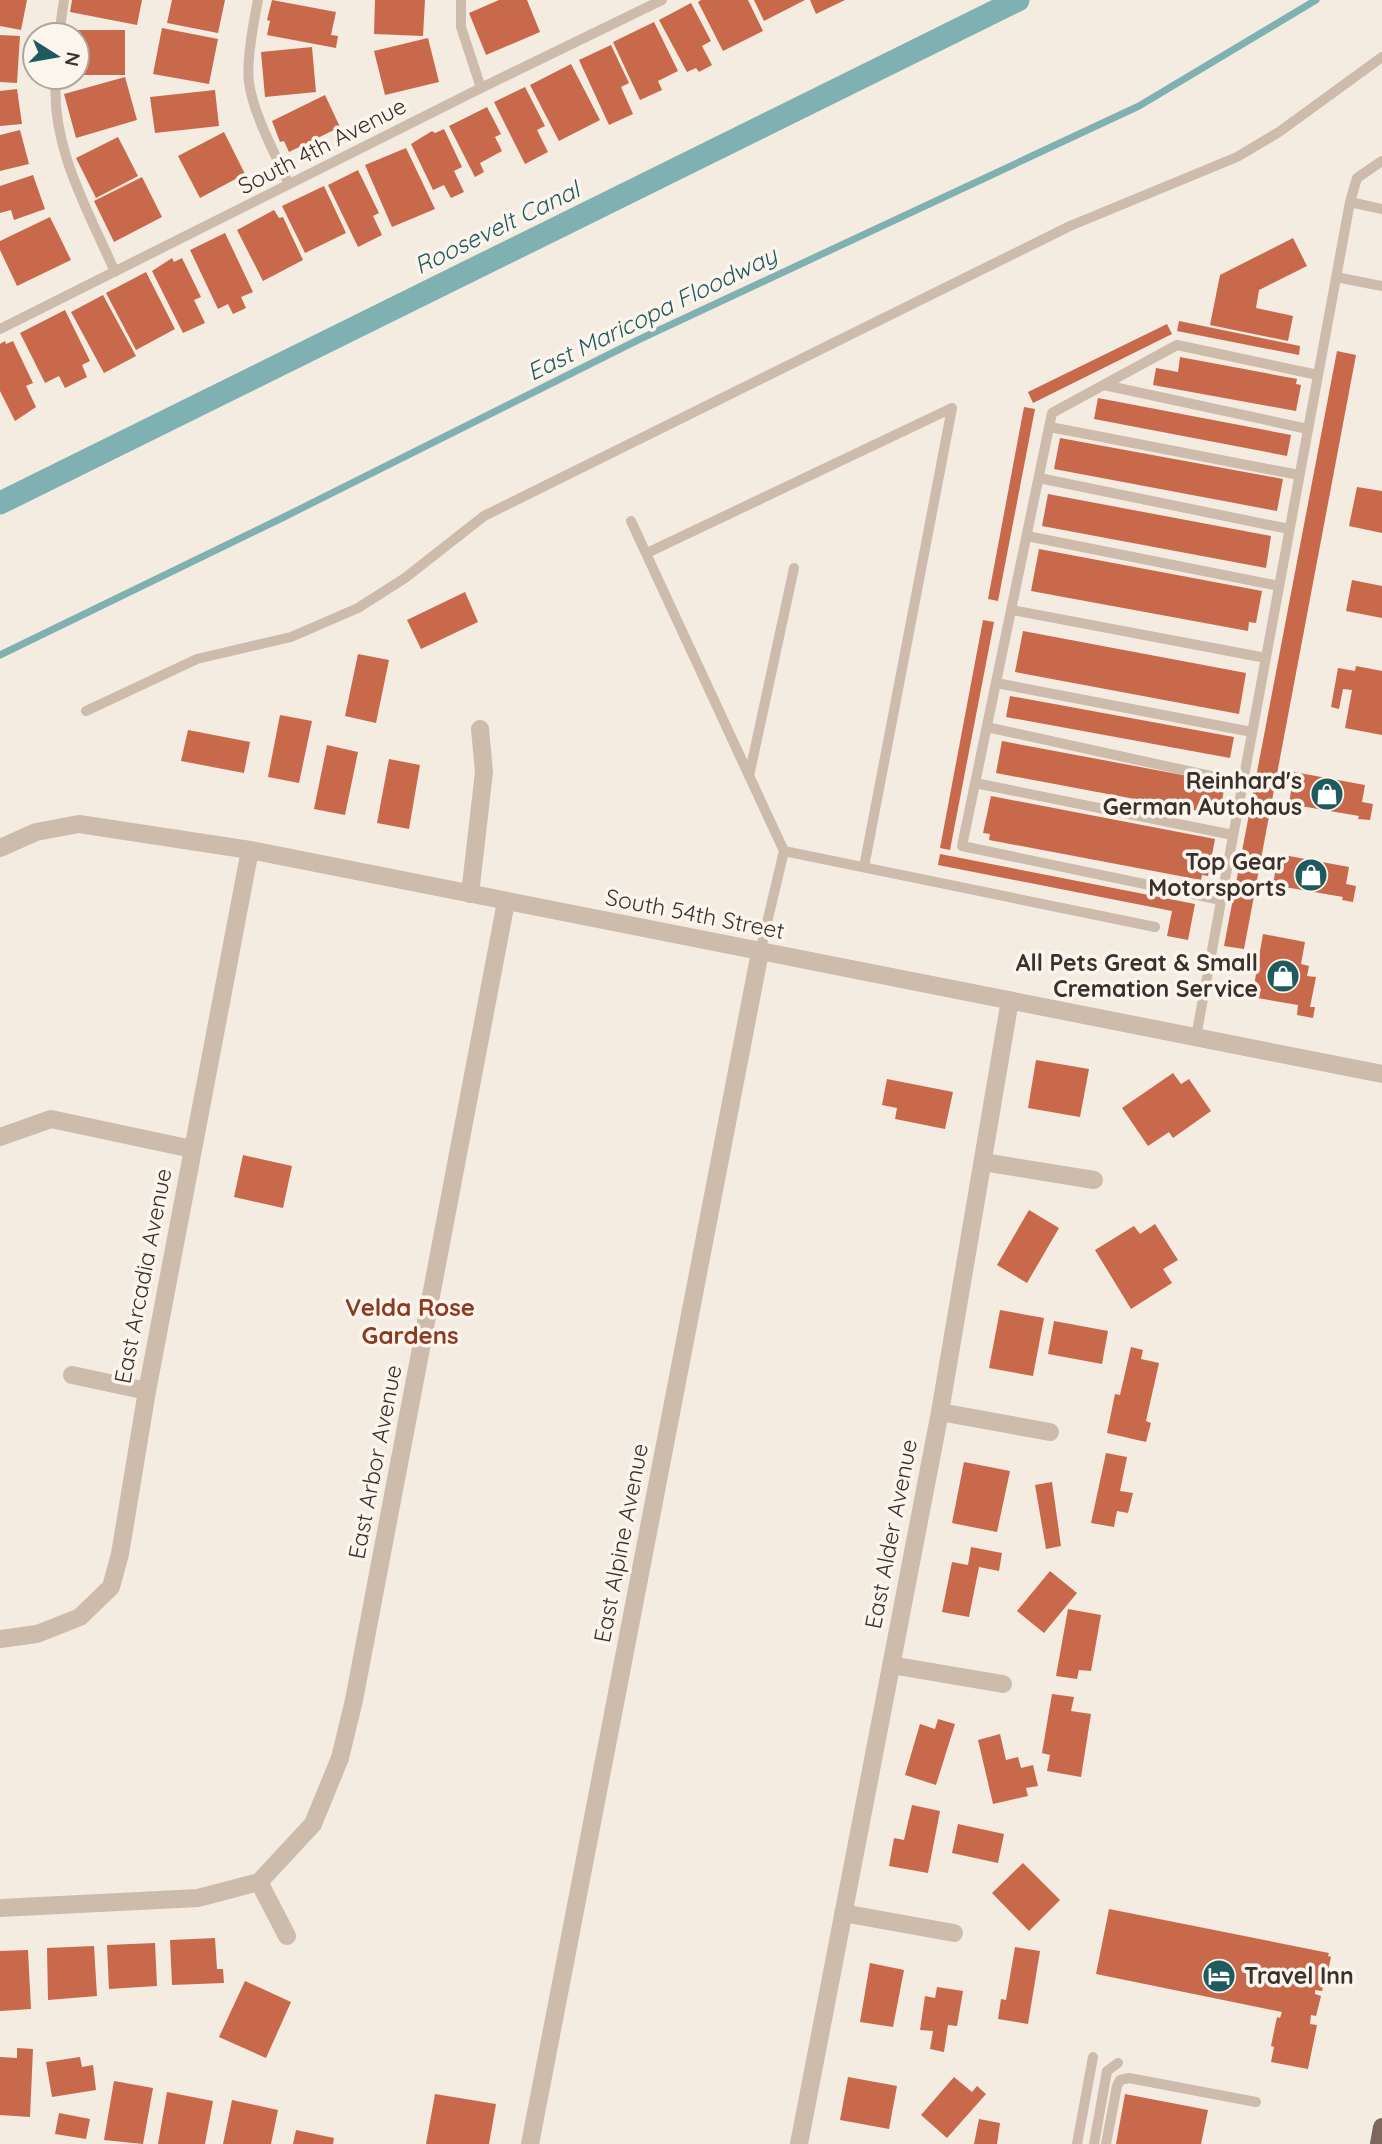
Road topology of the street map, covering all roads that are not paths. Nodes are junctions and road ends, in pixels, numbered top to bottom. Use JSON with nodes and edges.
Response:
{"nodes":[{"id":1,"x":64,"y":0,"type":"edge"},
{"id":2,"x":258,"y":0,"type":"edge"},
{"id":3,"x":461,"y":0,"type":"edge"},
{"id":4,"x":662,"y":0,"type":"edge"},
{"id":5,"x":61,"y":21,"type":"edge"},
{"id":6,"x":1382,"y":57,"type":"edge"},
{"id":7,"x":481,"y":88,"type":"junction"},
{"id":8,"x":54,"y":91,"type":"edge"},
{"id":9,"x":1379,"y":166,"type":"edge"},
{"id":10,"x":289,"y":184,"type":"junction"},
{"id":11,"x":1350,"y":202,"type":"junction"},
{"id":12,"x":1382,"y":209,"type":"edge"},
{"id":13,"x":114,"y":272,"type":"junction"},
{"id":14,"x":1336,"y":277,"type":"junction"},
{"id":15,"x":1382,"y":286,"type":"edge"},
{"id":16,"x":0,"y":329,"type":"edge"},
{"id":17,"x":1318,"y":375,"type":"junction"},
{"id":18,"x":1104,"y":385,"type":"junction"},
{"id":19,"x":1050,"y":427,"type":"junction"},
{"id":20,"x":1308,"y":429,"type":"junction"},
{"id":21,"x":1299,"y":475,"type":"junction"},
{"id":22,"x":1039,"y":478,"type":"junction"},
{"id":23,"x":631,"y":521,"type":"dead end"},
{"id":24,"x":1289,"y":529,"type":"junction"},
{"id":25,"x":1027,"y":536,"type":"junction"},
{"id":26,"x":647,"y":553,"type":"junction"},
{"id":27,"x":793,"y":568,"type":"dead end"},
{"id":28,"x":1279,"y":586,"type":"junction"},
{"id":29,"x":1012,"y":610,"type":"junction"},
{"id":30,"x":1266,"y":658,"type":"junction"},
{"id":31,"x":996,"y":683,"type":"junction"},
{"id":32,"x":86,"y":711,"type":"dead end"},
{"id":33,"x":987,"y":727,"type":"junction"},
{"id":34,"x":480,"y":729,"type":"dead end"},
{"id":35,"x":1252,"y":732,"type":"junction"},
{"id":36,"x":749,"y":776,"type":"junction"},
{"id":37,"x":975,"y":783,"type":"junction"},
{"id":38,"x":1242,"y":783,"type":"junction"},
{"id":39,"x":1233,"y":835,"type":"junction"},
{"id":40,"x":0,"y":848,"type":"edge"},
{"id":41,"x":250,"y":850,"type":"junction"},
{"id":42,"x":783,"y":851,"type":"junction"},
{"id":43,"x":864,"y":867,"type":"junction"},
{"id":44,"x":470,"y":894,"type":"junction"},
{"id":45,"x":1221,"y":900,"type":"junction"},
{"id":46,"x":506,"y":902,"type":"junction"},
{"id":47,"x":1156,"y":926,"type":"dead end"},
{"id":48,"x":760,"y":952,"type":"junction"},
{"id":49,"x":1010,"y":1000,"type":"junction"},
{"id":50,"x":1196,"y":1037,"type":"junction"},
{"id":51,"x":1382,"y":1074,"type":"edge"},
{"id":52,"x":0,"y":1137,"type":"edge"},
{"id":53,"x":192,"y":1149,"type":"junction"},
{"id":54,"x":983,"y":1162,"type":"junction"},
{"id":55,"x":1094,"y":1180,"type":"dead end"},
{"id":56,"x":72,"y":1375,"type":"dead end"},
{"id":57,"x":147,"y":1391,"type":"junction"},
{"id":58,"x":940,"y":1412,"type":"junction"},
{"id":59,"x":1050,"y":1432,"type":"dead end"},
{"id":60,"x":0,"y":1639,"type":"edge"},
{"id":61,"x":891,"y":1665,"type":"junction"},
{"id":62,"x":1003,"y":1684,"type":"dead end"},
{"id":63,"x":259,"y":1882,"type":"junction"},
{"id":64,"x":0,"y":1909,"type":"edge"},
{"id":65,"x":843,"y":1913,"type":"junction"},
{"id":66,"x":954,"y":1933,"type":"dead end"},
{"id":67,"x":287,"y":1936,"type":"dead end"},
{"id":68,"x":1093,"y":2057,"type":"dead end"},
{"id":69,"x":1118,"y":2063,"type":"dead end"},
{"id":70,"x":1256,"y":2102,"type":"dead end"},
{"id":71,"x":1382,"y":2127,"type":"edge"},
{"id":72,"x":530,"y":2144,"type":"edge"},
{"id":73,"x":799,"y":2144,"type":"edge"},
{"id":74,"x":1077,"y":2144,"type":"edge"},
{"id":75,"x":1094,"y":2144,"type":"edge"},
{"id":76,"x":1106,"y":2144,"type":"edge"},
{"id":77,"x":1379,"y":2144,"type":"edge"}],
"edges":[{"from":1,"to":5,"type":"lane"},
{"from":2,"to":10,"type":"lane"},
{"from":3,"to":7,"type":"lane"},
{"from":4,"to":7,"type":"lane","name":"South 4th Avenue"},
{"from":6,"to":32,"type":"lane"},
{"from":7,"to":10,"type":"lane","name":"South 4th Avenue"},
{"from":8,"to":13,"type":"lane"},
{"from":9,"to":11,"type":"lane"},
{"from":10,"to":13,"type":"lane","name":"South 4th Avenue"},
{"from":11,"to":12,"type":"lane"},
{"from":11,"to":14,"type":"lane"},
{"from":13,"to":16,"type":"lane","name":"South 4th Avenue"},
{"from":14,"to":15,"type":"lane"},
{"from":14,"to":17,"type":"lane"},
{"from":17,"to":18,"type":"lane"},
{"from":17,"to":20,"type":"lane"},
{"from":18,"to":19,"type":"lane"},
{"from":18,"to":20,"type":"lane"},
{"from":19,"to":21,"type":"lane"},
{"from":19,"to":22,"type":"lane"},
{"from":20,"to":21,"type":"lane"},
{"from":21,"to":24,"type":"lane"},
{"from":22,"to":24,"type":"lane"},
{"from":22,"to":25,"type":"lane"},
{"from":23,"to":26,"type":"lane"},
{"from":24,"to":28,"type":"lane"},
{"from":25,"to":28,"type":"lane"},
{"from":25,"to":29,"type":"lane"},
{"from":26,"to":36,"type":"lane"},
{"from":26,"to":43,"type":"lane"},
{"from":27,"to":36,"type":"lane"},
{"from":28,"to":30,"type":"lane"},
{"from":29,"to":30,"type":"lane"},
{"from":29,"to":31,"type":"lane"},
{"from":30,"to":35,"type":"lane"},
{"from":31,"to":33,"type":"lane"},
{"from":31,"to":35,"type":"lane"},
{"from":33,"to":37,"type":"lane"},
{"from":33,"to":38,"type":"lane"},
{"from":34,"to":44,"type":"street"},
{"from":35,"to":38,"type":"lane"},
{"from":36,"to":42,"type":"lane"},
{"from":37,"to":39,"type":"lane"},
{"from":37,"to":45,"type":"lane"},
{"from":38,"to":39,"type":"lane"},
{"from":39,"to":45,"type":"lane"},
{"from":40,"to":41,"type":"street","name":"South 54th Street"},
{"from":41,"to":44,"type":"street","name":"South 54th Street"},
{"from":41,"to":53,"type":"street","name":"East Arcadia Avenue"},
{"from":42,"to":43,"type":"lane"},
{"from":42,"to":48,"type":"lane"},
{"from":43,"to":47,"type":"lane"},
{"from":44,"to":46,"type":"street","name":"South 54th Street"},
{"from":45,"to":50,"type":"lane"},
{"from":46,"to":48,"type":"street","name":"South 54th Street"},
{"from":46,"to":63,"type":"street","name":"East Arbor Avenue"},
{"from":48,"to":49,"type":"street","name":"South 54th Street"},
{"from":48,"to":72,"type":"street","name":"East Alpine Avenue"},
{"from":49,"to":50,"type":"street","name":"South 54th Street"},
{"from":49,"to":54,"type":"street","name":"East Alder Avenue"},
{"from":50,"to":51,"type":"street","name":"South 54th Street"},
{"from":52,"to":53,"type":"street"},
{"from":53,"to":57,"type":"street","name":"East Arcadia Avenue"},
{"from":54,"to":55,"type":"street"},
{"from":54,"to":58,"type":"street","name":"East Alder Avenue"},
{"from":56,"to":57,"type":"street"},
{"from":57,"to":60,"type":"street","name":"East Arcadia Avenue"},
{"from":58,"to":59,"type":"street"},
{"from":58,"to":61,"type":"street","name":"East Alder Avenue"},
{"from":61,"to":62,"type":"street"},
{"from":61,"to":65,"type":"street","name":"East Alder Avenue"},
{"from":63,"to":64,"type":"street"},
{"from":63,"to":67,"type":"street"},
{"from":65,"to":66,"type":"street"},
{"from":65,"to":73,"type":"street","name":"East Alder Avenue"},
{"from":68,"to":74,"type":"lane"},
{"from":69,"to":75,"type":"lane"},
{"from":70,"to":76,"type":"lane"},
{"from":71,"to":77,"type":"main road"}]}
